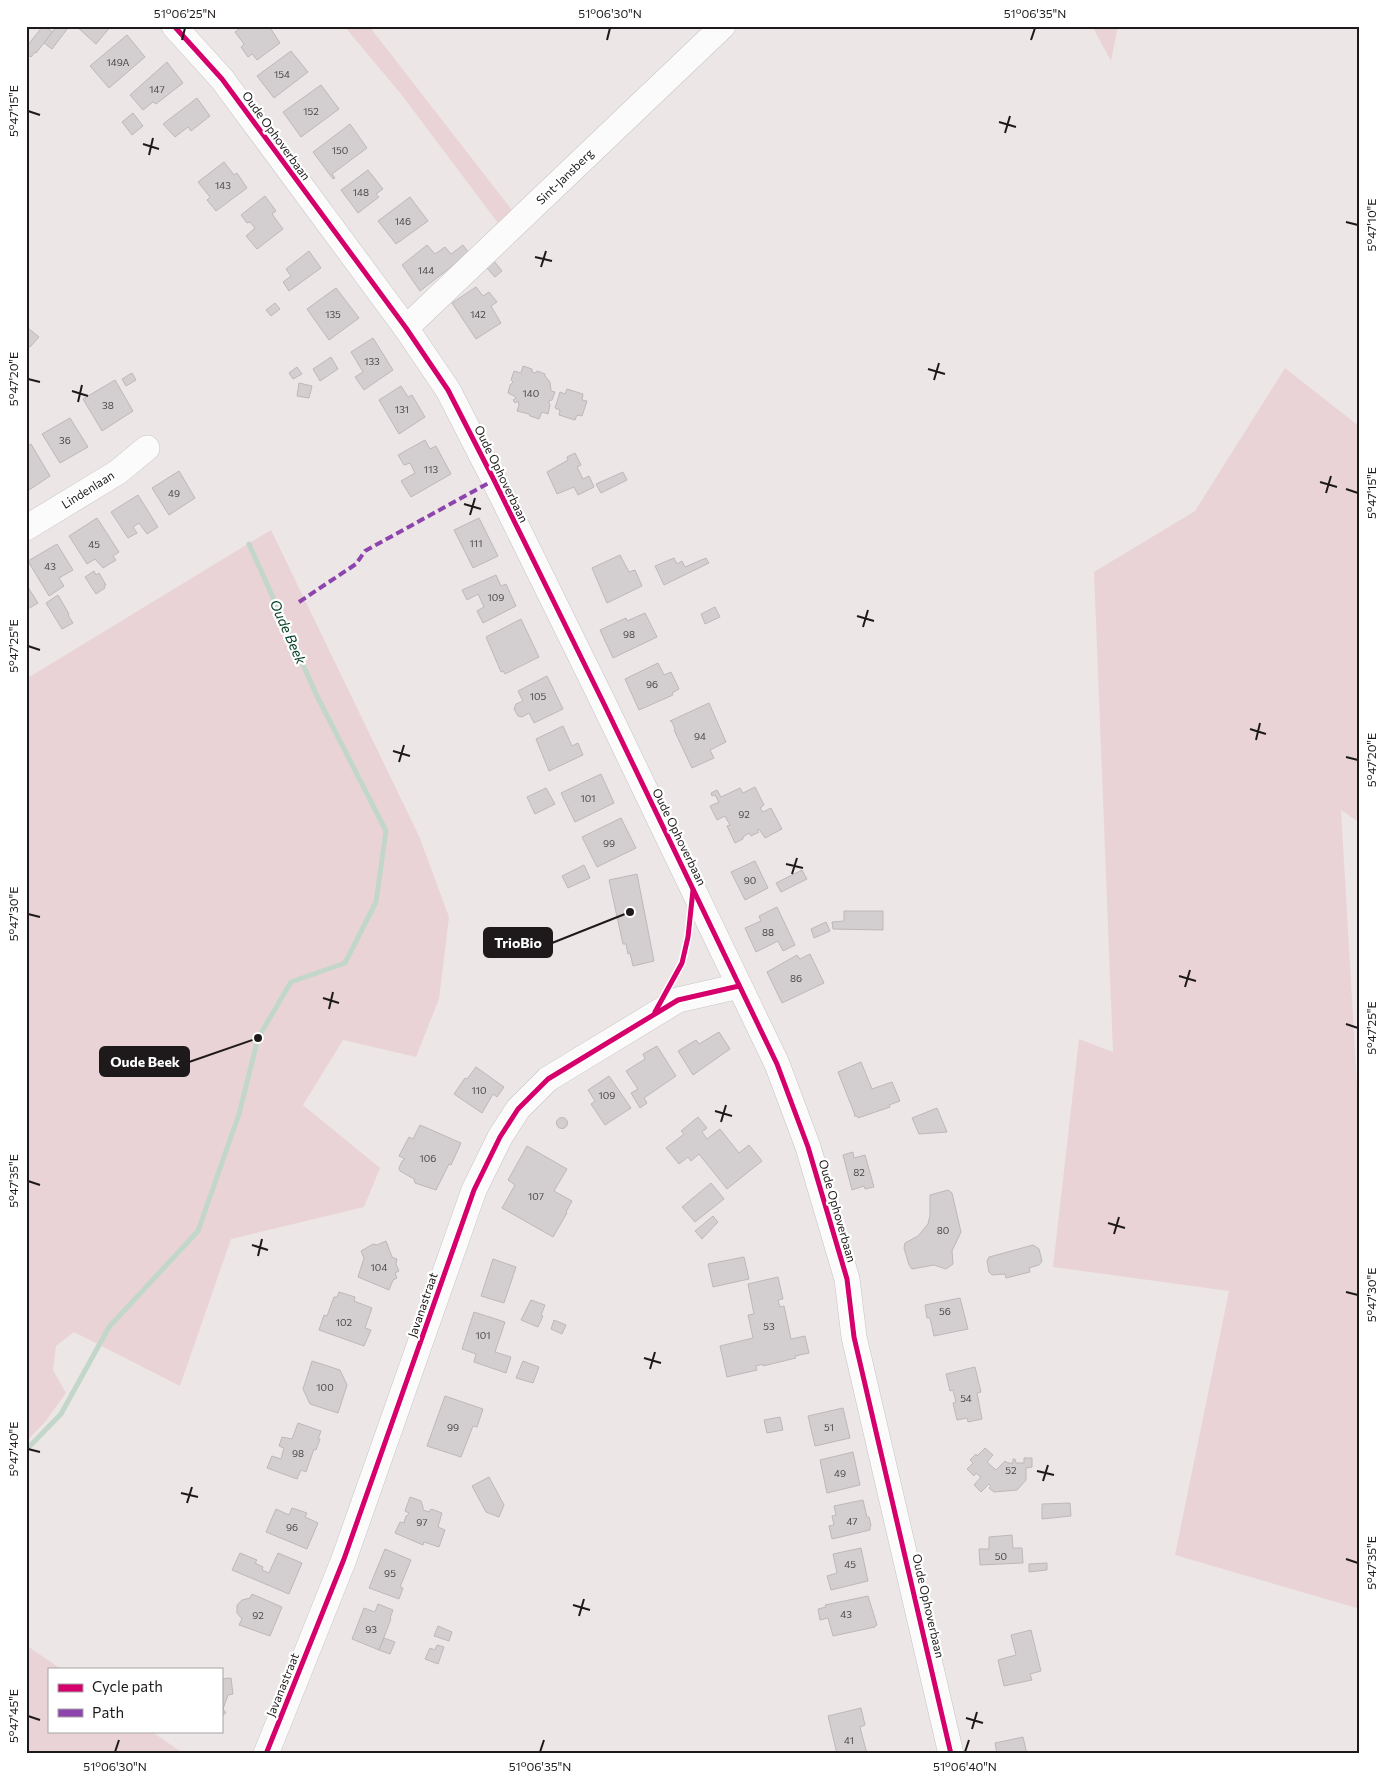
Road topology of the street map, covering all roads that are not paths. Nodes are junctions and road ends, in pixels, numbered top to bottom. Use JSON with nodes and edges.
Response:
{"nodes":[{"id":1,"x":174,"y":26,"type":"edge"},
{"id":2,"x":723,"y":26,"type":"edge"},
{"id":3,"x":406,"y":328,"type":"junction"},
{"id":4,"x":148,"y":448,"type":"dead end"},
{"id":5,"x":26,"y":528,"type":"edge"},
{"id":6,"x":739,"y":986,"type":"junction"},
{"id":7,"x":266,"y":1754,"type":"edge"},
{"id":8,"x":951,"y":1754,"type":"edge"}],
"edges":[{"from":1,"to":3,"type":"street","name":"Oude Ophoverbaan"},
{"from":2,"to":3,"type":"street","name":"Sint-Jansberg"},
{"from":3,"to":6,"type":"street","name":"Oude Ophoverbaan"},
{"from":4,"to":5,"type":"street","name":"Lindenlaan"},
{"from":6,"to":7,"type":"street","name":"Javanastraat"},
{"from":6,"to":8,"type":"street","name":"Oude Ophoverbaan"}]}
